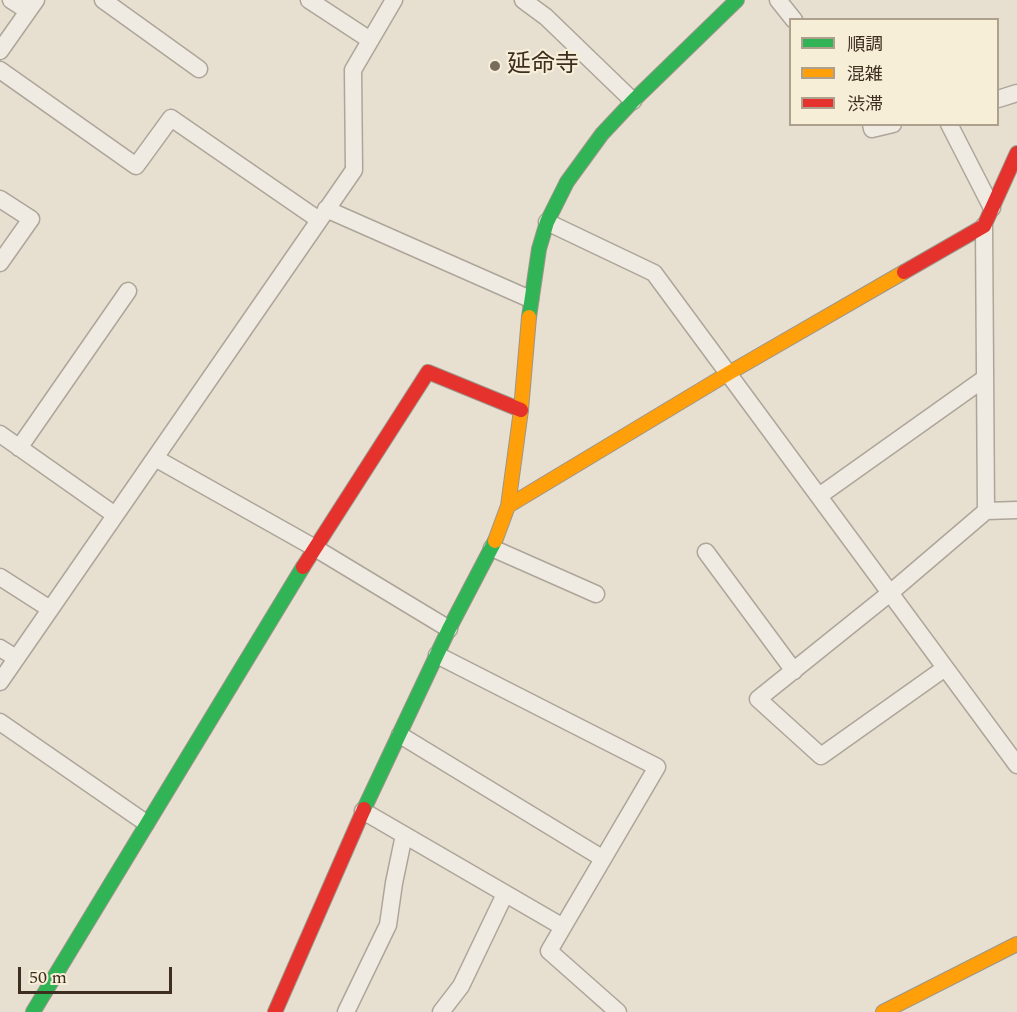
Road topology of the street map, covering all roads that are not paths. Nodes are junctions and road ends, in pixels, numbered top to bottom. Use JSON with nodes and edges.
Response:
{"nodes":[{"id":1,"x":11,"y":0,"type":"edge"},
{"id":2,"x":103,"y":0,"type":"edge"},
{"id":3,"x":309,"y":0,"type":"edge"},
{"id":4,"x":394,"y":0,"type":"edge"},
{"id":5,"x":524,"y":0,"type":"edge"},
{"id":6,"x":736,"y":0,"type":"edge"},
{"id":7,"x":778,"y":0,"type":"edge"},
{"id":8,"x":32,"y":5,"type":"edge"},
{"id":9,"x":792,"y":18,"type":"edge"},
{"id":10,"x":370,"y":40,"type":"junction"},
{"id":11,"x":0,"y":51,"type":"edge"},
{"id":12,"x":199,"y":69,"type":"dead end"},
{"id":13,"x":0,"y":70,"type":"edge"},
{"id":14,"x":1017,"y":93,"type":"edge"},
{"id":15,"x":999,"y":99,"type":"edge"},
{"id":16,"x":633,"y":100,"type":"junction"},
{"id":17,"x":871,"y":126,"type":"edge"},
{"id":18,"x":885,"y":126,"type":"edge"},
{"id":19,"x":950,"y":126,"type":"edge"},
{"id":20,"x":1017,"y":153,"type":"edge"},
{"id":21,"x":0,"y":199,"type":"edge"},
{"id":22,"x":992,"y":208,"type":"junction"},
{"id":23,"x":323,"y":215,"type":"junction"},
{"id":24,"x":547,"y":222,"type":"junction"},
{"id":25,"x":984,"y":226,"type":"junction"},
{"id":26,"x":0,"y":263,"type":"edge"},
{"id":27,"x":128,"y":291,"type":"dead end"},
{"id":28,"x":530,"y":299,"type":"junction"},
{"id":29,"x":729,"y":373,"type":"junction"},
{"id":30,"x":985,"y":378,"type":"junction"},
{"id":31,"x":520,"y":410,"type":"junction"},
{"id":32,"x":0,"y":434,"type":"edge"},
{"id":33,"x":19,"y":448,"type":"junction"},
{"id":34,"x":154,"y":458,"type":"junction"},
{"id":35,"x":819,"y":496,"type":"junction"},
{"id":36,"x":508,"y":506,"type":"junction"},
{"id":37,"x":1017,"y":510,"type":"edge"},
{"id":38,"x":986,"y":511,"type":"junction"},
{"id":39,"x":115,"y":515,"type":"junction"},
{"id":40,"x":315,"y":548,"type":"junction"},
{"id":41,"x":492,"y":548,"type":"junction"},
{"id":42,"x":706,"y":552,"type":"dead end"},
{"id":43,"x":0,"y":577,"type":"edge"},
{"id":44,"x":890,"y":593,"type":"junction"},
{"id":45,"x":596,"y":594,"type":"dead end"},
{"id":46,"x":50,"y":609,"type":"junction"},
{"id":47,"x":449,"y":629,"type":"junction"},
{"id":48,"x":0,"y":648,"type":"edge"},
{"id":49,"x":437,"y":655,"type":"junction"},
{"id":50,"x":16,"y":658,"type":"junction"},
{"id":51,"x":945,"y":668,"type":"junction"},
{"id":52,"x":794,"y":671,"type":"junction"},
{"id":53,"x":0,"y":682,"type":"edge"},
{"id":54,"x":0,"y":723,"type":"edge"},
{"id":55,"x":400,"y":735,"type":"junction"},
{"id":56,"x":1017,"y":765,"type":"edge"},
{"id":57,"x":363,"y":811,"type":"junction"},
{"id":58,"x":146,"y":823,"type":"junction"},
{"id":59,"x":404,"y":835,"type":"junction"},
{"id":60,"x":602,"y":858,"type":"junction"},
{"id":61,"x":505,"y":894,"type":"junction"},
{"id":62,"x":563,"y":927,"type":"junction"},
{"id":63,"x":1017,"y":944,"type":"edge"},
{"id":64,"x":33,"y":1012,"type":"edge"},
{"id":65,"x":276,"y":1012,"type":"edge"},
{"id":66,"x":346,"y":1012,"type":"edge"},
{"id":67,"x":441,"y":1012,"type":"edge"},
{"id":68,"x":618,"y":1012,"type":"edge"},
{"id":69,"x":883,"y":1012,"type":"edge"}],
"edges":[{"from":1,"to":8,"type":"street"},
{"from":2,"to":12,"type":"street"},
{"from":3,"to":10,"type":"street"},
{"from":4,"to":10,"type":"street"},
{"from":5,"to":16,"type":"street"},
{"from":6,"to":16,"type":"street"},
{"from":7,"to":9,"type":"street"},
{"from":8,"to":11,"type":"street"},
{"from":10,"to":23,"type":"street"},
{"from":13,"to":23,"type":"street"},
{"from":14,"to":15,"type":"street"},
{"from":16,"to":24,"type":"street"},
{"from":17,"to":18,"type":"street"},
{"from":19,"to":22,"type":"street"},
{"from":20,"to":22,"type":"street"},
{"from":21,"to":26,"type":"street"},
{"from":22,"to":25,"type":"street"},
{"from":23,"to":28,"type":"street"},
{"from":23,"to":34,"type":"street"},
{"from":24,"to":28,"type":"street"},
{"from":24,"to":29,"type":"street"},
{"from":25,"to":29,"type":"street"},
{"from":25,"to":30,"type":"street"},
{"from":27,"to":33,"type":"street"},
{"from":28,"to":31,"type":"street"},
{"from":29,"to":35,"type":"street"},
{"from":29,"to":36,"type":"street"},
{"from":30,"to":35,"type":"street"},
{"from":30,"to":38,"type":"street"},
{"from":31,"to":36,"type":"street"},
{"from":31,"to":40,"type":"street"},
{"from":32,"to":33,"type":"street"},
{"from":33,"to":39,"type":"street"},
{"from":34,"to":39,"type":"street"},
{"from":34,"to":40,"type":"street"},
{"from":35,"to":44,"type":"street"},
{"from":36,"to":41,"type":"street"},
{"from":37,"to":38,"type":"street"},
{"from":38,"to":44,"type":"street"},
{"from":39,"to":46,"type":"street"},
{"from":40,"to":47,"type":"street"},
{"from":40,"to":58,"type":"street"},
{"from":41,"to":45,"type":"street"},
{"from":41,"to":47,"type":"street"},
{"from":42,"to":52,"type":"street"},
{"from":43,"to":46,"type":"street"},
{"from":44,"to":51,"type":"street"},
{"from":44,"to":52,"type":"street"},
{"from":46,"to":50,"type":"street"},
{"from":47,"to":49,"type":"street"},
{"from":48,"to":50,"type":"street"},
{"from":49,"to":55,"type":"street"},
{"from":49,"to":60,"type":"street"},
{"from":50,"to":53,"type":"street"},
{"from":51,"to":52,"type":"street"},
{"from":51,"to":56,"type":"street"},
{"from":54,"to":58,"type":"street"},
{"from":55,"to":57,"type":"street"},
{"from":55,"to":60,"type":"street"},
{"from":57,"to":59,"type":"street"},
{"from":57,"to":65,"type":"street"},
{"from":58,"to":64,"type":"street"},
{"from":59,"to":61,"type":"street"},
{"from":59,"to":66,"type":"street"},
{"from":60,"to":62,"type":"street"},
{"from":61,"to":62,"type":"street"},
{"from":61,"to":67,"type":"street"},
{"from":62,"to":68,"type":"street"},
{"from":63,"to":69,"type":"street"}]}
